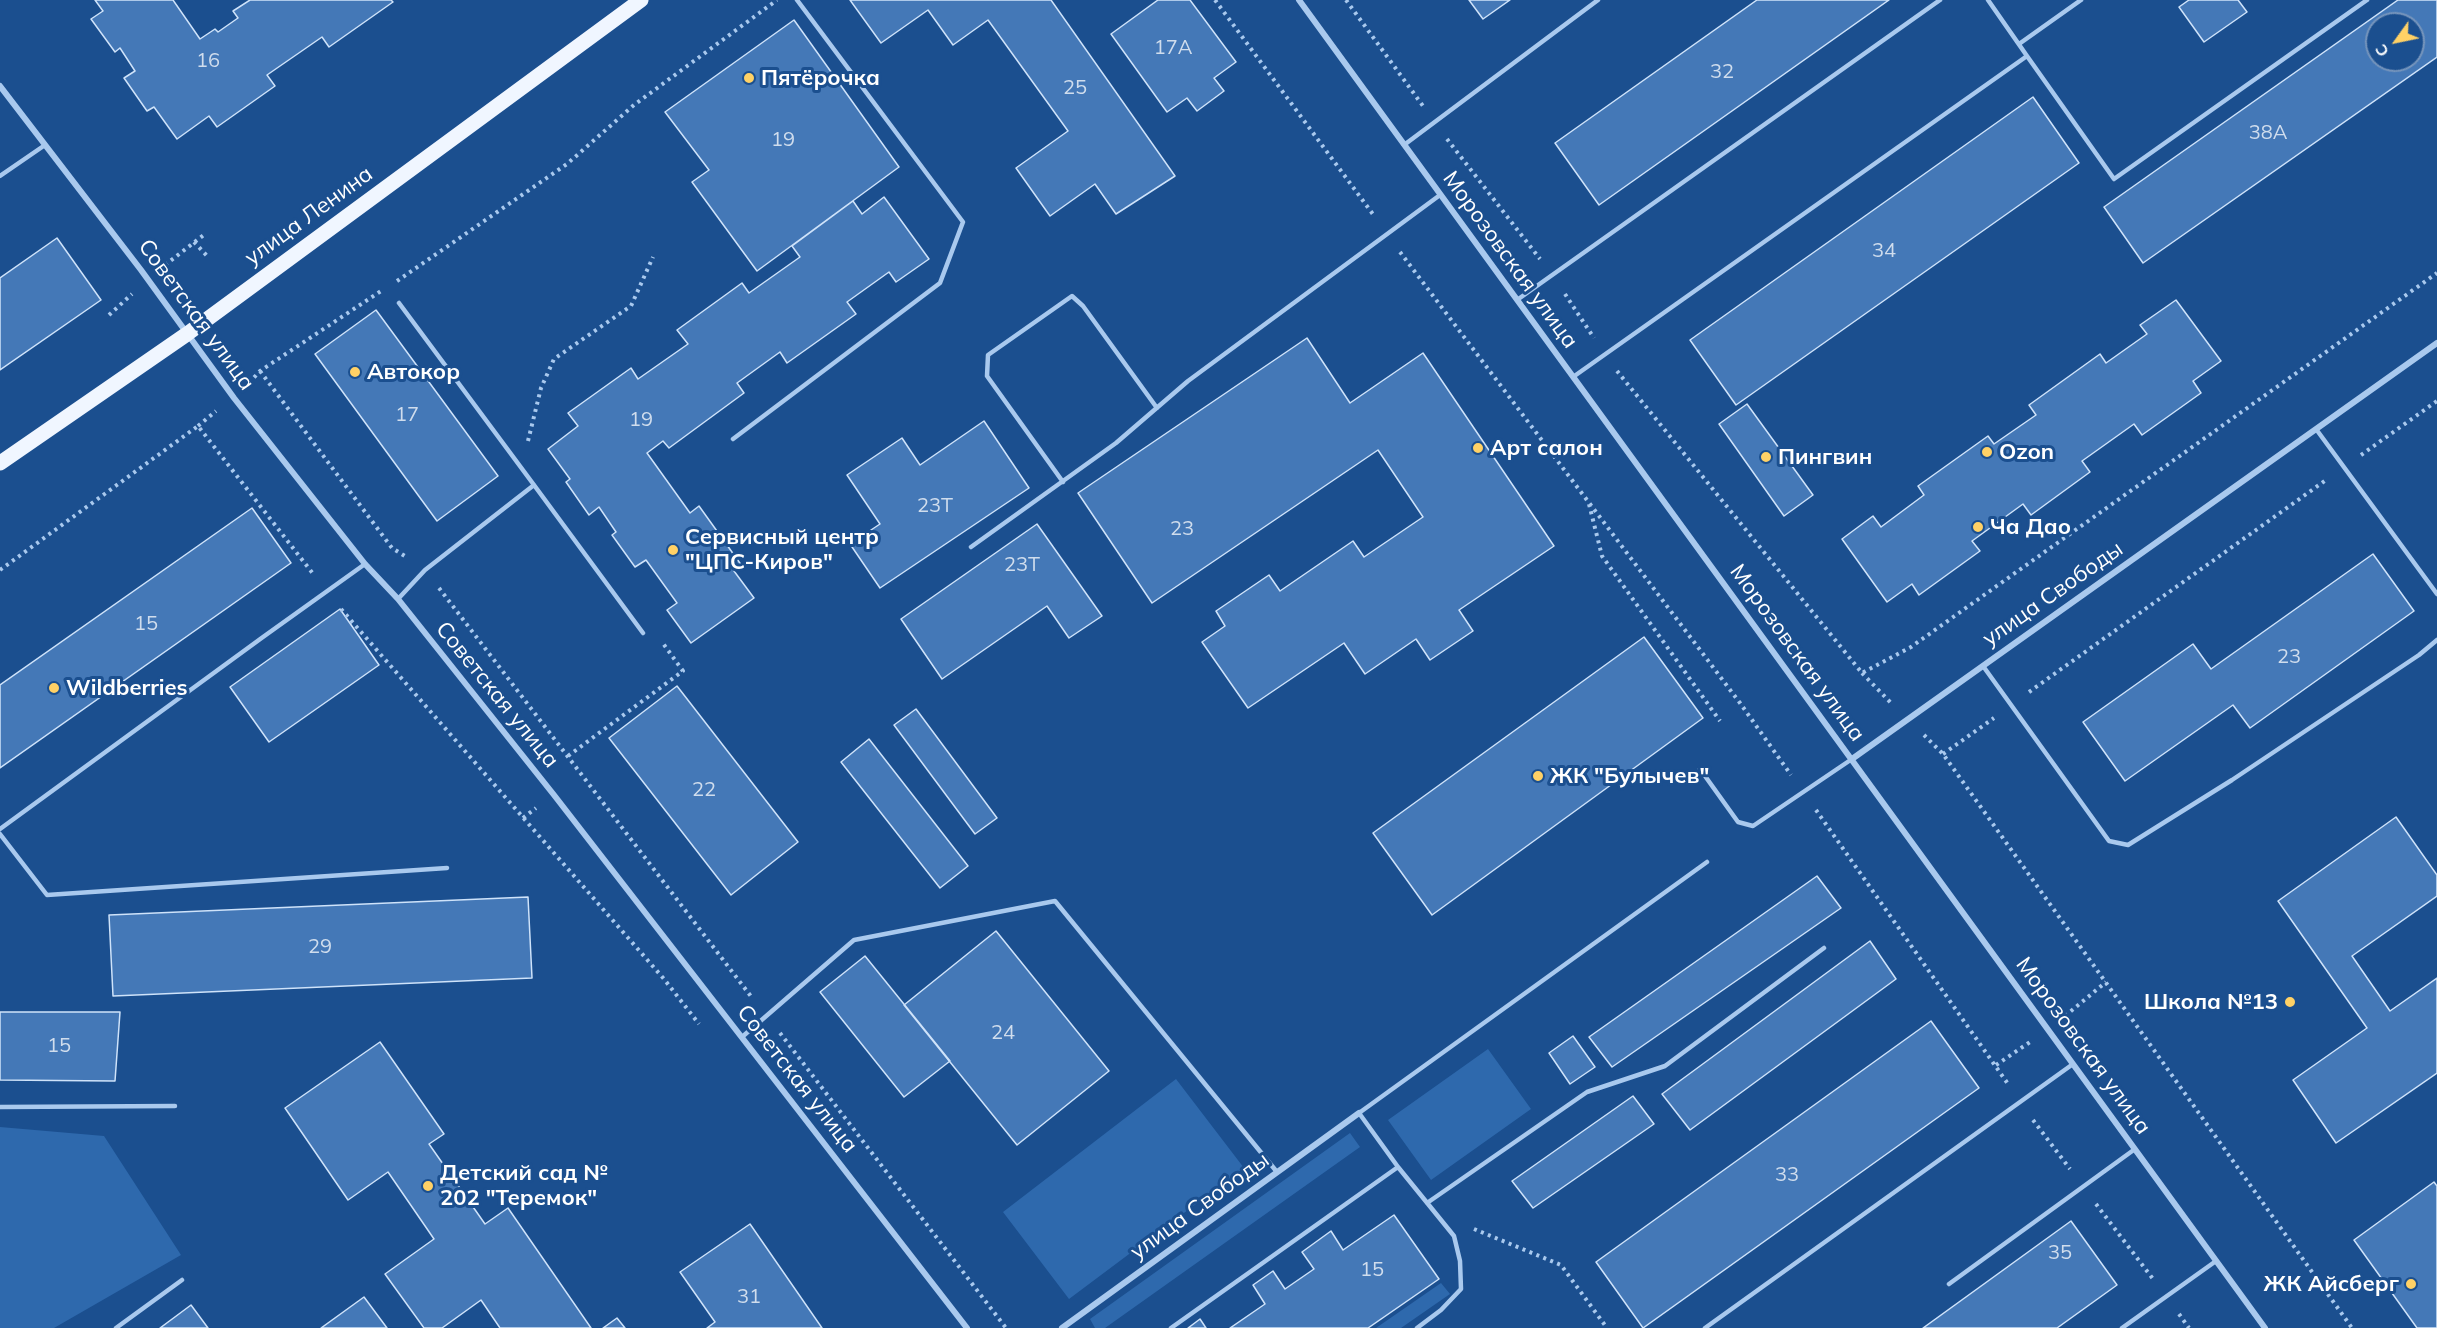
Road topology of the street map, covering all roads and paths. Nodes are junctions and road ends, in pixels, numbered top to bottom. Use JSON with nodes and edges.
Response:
{"nodes":[{"id":1,"x":641,"y":0,"type":"edge"},
{"id":2,"x":777,"y":0,"type":"edge"},
{"id":3,"x":797,"y":0,"type":"edge"},
{"id":4,"x":1215,"y":0,"type":"edge"},
{"id":5,"x":1299,"y":0,"type":"edge"},
{"id":6,"x":1346,"y":0,"type":"edge"},
{"id":7,"x":1598,"y":0,"type":"edge"},
{"id":8,"x":1940,"y":0,"type":"edge"},
{"id":9,"x":1988,"y":0,"type":"edge"},
{"id":10,"x":2081,"y":0,"type":"edge"},
{"id":11,"x":2367,"y":0,"type":"edge"},
{"id":12,"x":2019,"y":44,"type":"junction"},
{"id":13,"x":2027,"y":56,"type":"junction"},
{"id":14,"x":0,"y":86,"type":"edge"},
{"id":15,"x":1435,"y":123,"type":"junction"},
{"id":16,"x":45,"y":145,"type":"junction"},
{"id":17,"x":1404,"y":145,"type":"junction"},
{"id":18,"x":0,"y":176,"type":"edge"},
{"id":19,"x":1440,"y":195,"type":"junction"},
{"id":20,"x":205,"y":234,"type":"dead end"},
{"id":21,"x":1387,"y":234,"type":"junction"},
{"id":22,"x":194,"y":242,"type":"junction"},
{"id":23,"x":179,"y":253,"type":"dead end"},
{"id":24,"x":208,"y":257,"type":"dead end"},
{"id":25,"x":653,"y":257,"type":"dead end"},
{"id":26,"x":2437,"y":273,"type":"edge"},
{"id":27,"x":1552,"y":275,"type":"junction"},
{"id":28,"x":1517,"y":300,"type":"junction"},
{"id":29,"x":399,"y":303,"type":"dead end"},
{"id":30,"x":187,"y":334,"type":"junction"},
{"id":31,"x":2437,"y":343,"type":"edge"},
{"id":32,"x":1605,"y":355,"type":"junction"},
{"id":33,"x":1573,"y":377,"type":"junction"},
{"id":34,"x":2437,"y":401,"type":"edge"},
{"id":35,"x":1157,"y":408,"type":"junction"},
{"id":36,"x":2316,"y":429,"type":"junction"},
{"id":37,"x":733,"y":439,"type":"dead end"},
{"id":38,"x":526,"y":450,"type":"dead end"},
{"id":39,"x":0,"y":463,"type":"edge"},
{"id":40,"x":2344,"y":467,"type":"junction"},
{"id":41,"x":1063,"y":482,"type":"junction"},
{"id":42,"x":534,"y":485,"type":"junction"},
{"id":43,"x":1588,"y":501,"type":"junction"},
{"id":44,"x":971,"y":547,"type":"dead end"},
{"id":45,"x":365,"y":564,"type":"junction"},
{"id":46,"x":0,"y":570,"type":"edge"},
{"id":47,"x":425,"y":570,"type":"junction"},
{"id":48,"x":327,"y":593,"type":"junction"},
{"id":49,"x":2437,"y":594,"type":"edge"},
{"id":50,"x":398,"y":600,"type":"junction"},
{"id":51,"x":643,"y":633,"type":"dead end"},
{"id":52,"x":656,"y":634,"type":"dead end"},
{"id":53,"x":2437,"y":640,"type":"edge"},
{"id":54,"x":1983,"y":666,"type":"junction"},
{"id":55,"x":2012,"y":705,"type":"junction"},
{"id":56,"x":1719,"y":721,"type":"dead end"},
{"id":57,"x":568,"y":756,"type":"junction"},
{"id":58,"x":1852,"y":759,"type":"junction"},
{"id":59,"x":1700,"y":769,"type":"dead end"},
{"id":60,"x":1804,"y":793,"type":"junction"},
{"id":61,"x":0,"y":829,"type":"edge"},
{"id":62,"x":0,"y":834,"type":"edge"},
{"id":63,"x":1707,"y":862,"type":"dead end"},
{"id":64,"x":447,"y":868,"type":"dead end"},
{"id":65,"x":1824,"y":948,"type":"dead end"},
{"id":66,"x":767,"y":1017,"type":"junction"},
{"id":67,"x":700,"y":1025,"type":"dead end"},
{"id":68,"x":742,"y":1037,"type":"junction"},
{"id":69,"x":2073,"y":1064,"type":"junction"},
{"id":70,"x":2019,"y":1102,"type":"junction"},
{"id":71,"x":175,"y":1106,"type":"dead end"},
{"id":72,"x":0,"y":1107,"type":"edge"},
{"id":73,"x":1359,"y":1113,"type":"junction"},
{"id":74,"x":2135,"y":1149,"type":"junction"},
{"id":75,"x":1398,"y":1167,"type":"junction"},
{"id":76,"x":1277,"y":1172,"type":"junction"},
{"id":77,"x":2083,"y":1186,"type":"junction"},
{"id":78,"x":1427,"y":1203,"type":"junction"},
{"id":79,"x":1474,"y":1229,"type":"dead end"},
{"id":80,"x":2216,"y":1261,"type":"junction"},
{"id":81,"x":182,"y":1280,"type":"dead end"},
{"id":82,"x":1948,"y":1284,"type":"dead end"},
{"id":83,"x":2166,"y":1296,"type":"junction"},
{"id":84,"x":116,"y":1328,"type":"edge"},
{"id":85,"x":967,"y":1328,"type":"edge"},
{"id":86,"x":1006,"y":1328,"type":"edge"},
{"id":87,"x":1062,"y":1328,"type":"edge"},
{"id":88,"x":1172,"y":1328,"type":"edge"},
{"id":89,"x":1417,"y":1328,"type":"edge"},
{"id":90,"x":1607,"y":1328,"type":"edge"},
{"id":91,"x":1705,"y":1328,"type":"edge"},
{"id":92,"x":2122,"y":1328,"type":"edge"},
{"id":93,"x":2189,"y":1328,"type":"edge"},
{"id":94,"x":2265,"y":1328,"type":"edge"},
{"id":95,"x":2352,"y":1328,"type":"edge"}],
"edges":[{"from":1,"to":30,"type":"main road","name":"улица Ленина"},
{"from":2,"to":47,"type":"path"},
{"from":3,"to":37,"type":"lane"},
{"from":4,"to":21,"type":"path"},
{"from":5,"to":17,"type":"street","name":"Морозовская улица"},
{"from":6,"to":15,"type":"path"},
{"from":7,"to":15,"type":"lane"},
{"from":8,"to":27,"type":"lane"},
{"from":9,"to":12,"type":"lane"},
{"from":10,"to":12,"type":"lane"},
{"from":11,"to":13,"type":"lane"},
{"from":12,"to":13,"type":"lane"},
{"from":13,"to":32,"type":"lane"},
{"from":14,"to":16,"type":"street","name":"Советская улица"},
{"from":15,"to":17,"type":"lane"},
{"from":15,"to":27,"type":"path"},
{"from":16,"to":18,"type":"lane"},
{"from":16,"to":30,"type":"street","name":"Советская улица"},
{"from":17,"to":19,"type":"street","name":"Морозовская улица"},
{"from":19,"to":21,"type":"lane"},
{"from":19,"to":28,"type":"street","name":"Морозовская улица"},
{"from":20,"to":22,"type":"path"},
{"from":21,"to":35,"type":"lane"},
{"from":21,"to":43,"type":"path"},
{"from":22,"to":23,"type":"path"},
{"from":22,"to":24,"type":"path"},
{"from":25,"to":38,"type":"path"},
{"from":26,"to":32,"type":"path"},
{"from":27,"to":28,"type":"lane"},
{"from":27,"to":32,"type":"path"},
{"from":28,"to":33,"type":"street","name":"Морозовская улица"},
{"from":29,"to":42,"type":"lane"},
{"from":30,"to":39,"type":"main road","name":"улица Ленина"},
{"from":30,"to":45,"type":"street","name":"Советская улица"},
{"from":31,"to":36,"type":"street","name":"улица Свободы"},
{"from":32,"to":33,"type":"lane"},
{"from":33,"to":58,"type":"street","name":"Морозовская улица"},
{"from":34,"to":40,"type":"path"},
{"from":35,"to":41,"type":"lane"},
{"from":35,"to":41,"type":"lane"},
{"from":36,"to":40,"type":"lane"},
{"from":36,"to":54,"type":"street","name":"улица Свободы"},
{"from":40,"to":49,"type":"lane"},
{"from":40,"to":55,"type":"path"},
{"from":41,"to":44,"type":"lane"},
{"from":42,"to":47,"type":"lane"},
{"from":42,"to":51,"type":"lane"},
{"from":43,"to":56,"type":"path"},
{"from":43,"to":60,"type":"path"},
{"from":45,"to":48,"type":"lane"},
{"from":45,"to":50,"type":"street","name":"Советская улица"},
{"from":46,"to":48,"type":"path"},
{"from":47,"to":50,"type":"lane"},
{"from":47,"to":57,"type":"path"},
{"from":48,"to":61,"type":"lane"},
{"from":48,"to":67,"type":"path"},
{"from":50,"to":68,"type":"street","name":"Советская улица"},
{"from":52,"to":57,"type":"path"},
{"from":53,"to":55,"type":"lane"},
{"from":54,"to":55,"type":"lane"},
{"from":54,"to":58,"type":"street","name":"улица Свободы"},
{"from":55,"to":95,"type":"path"},
{"from":57,"to":66,"type":"path"},
{"from":58,"to":60,"type":"lane","name":"улица Свободы"},
{"from":58,"to":69,"type":"street","name":"Морозовская улица"},
{"from":59,"to":60,"type":"lane","name":"улица Свободы"},
{"from":60,"to":70,"type":"path"},
{"from":62,"to":64,"type":"lane"},
{"from":63,"to":73,"type":"lane"},
{"from":65,"to":78,"type":"lane"},
{"from":66,"to":68,"type":"lane"},
{"from":66,"to":76,"type":"lane"},
{"from":66,"to":86,"type":"path"},
{"from":68,"to":85,"type":"street","name":"Советская улица"},
{"from":69,"to":70,"type":"lane"},
{"from":69,"to":74,"type":"street","name":"Морозовская улица"},
{"from":70,"to":77,"type":"path"},
{"from":70,"to":91,"type":"lane"},
{"from":71,"to":72,"type":"lane"},
{"from":73,"to":75,"type":"lane"},
{"from":73,"to":76,"type":"street","name":"улица Свободы"},
{"from":74,"to":77,"type":"lane"},
{"from":74,"to":80,"type":"street","name":"Морозовская улица"},
{"from":75,"to":78,"type":"lane"},
{"from":75,"to":88,"type":"lane"},
{"from":76,"to":87,"type":"street","name":"улица Свободы"},
{"from":77,"to":82,"type":"lane"},
{"from":77,"to":83,"type":"path"},
{"from":78,"to":89,"type":"lane"},
{"from":79,"to":90,"type":"path"},
{"from":80,"to":83,"type":"lane"},
{"from":80,"to":94,"type":"street","name":"Морозовская улица"},
{"from":81,"to":84,"type":"lane"},
{"from":83,"to":92,"type":"lane"},
{"from":83,"to":93,"type":"path"}]}
